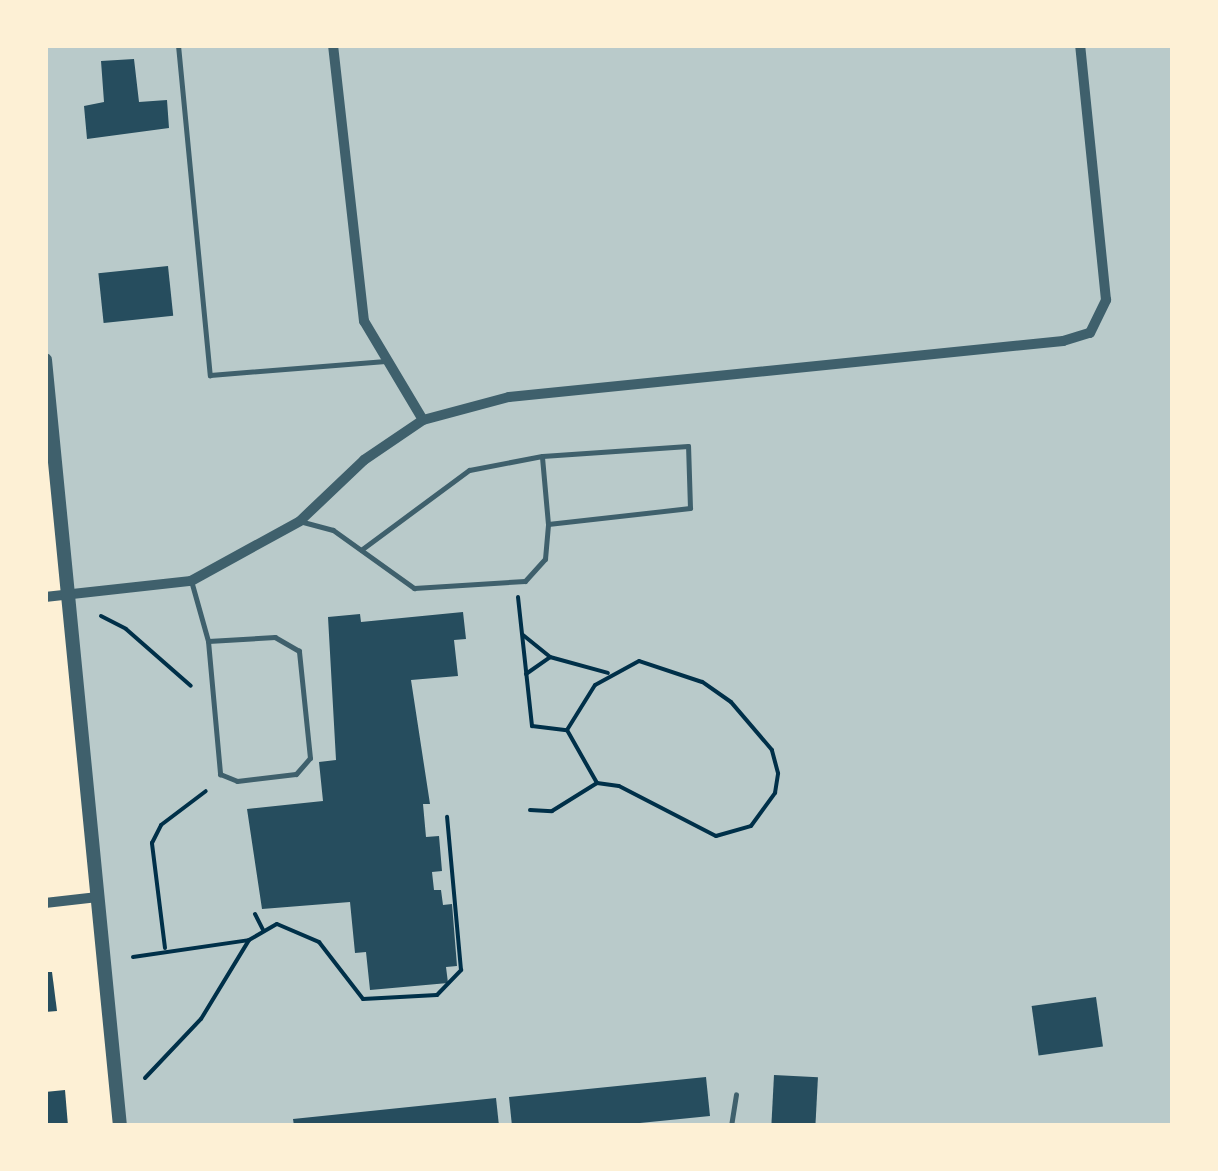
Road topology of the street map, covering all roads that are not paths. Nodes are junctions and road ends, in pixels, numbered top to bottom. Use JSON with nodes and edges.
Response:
{"nodes":[{"id":1,"x":178,"y":45,"type":"edge"},
{"id":2,"x":333,"y":45,"type":"edge"},
{"id":3,"x":1080,"y":45,"type":"edge"},
{"id":4,"x":45,"y":360,"type":"edge"},
{"id":5,"x":385,"y":362,"type":"junction"},
{"id":6,"x":424,"y":420,"type":"junction"},
{"id":7,"x":542,"y":456,"type":"junction"},
{"id":8,"x":300,"y":521,"type":"junction"},
{"id":9,"x":548,"y":524,"type":"junction"},
{"id":10,"x":361,"y":550,"type":"junction"},
{"id":11,"x":191,"y":581,"type":"junction"},
{"id":12,"x":68,"y":596,"type":"junction"},
{"id":13,"x":45,"y":597,"type":"edge"},
{"id":14,"x":208,"y":642,"type":"junction"},
{"id":15,"x":98,"y":897,"type":"junction"},
{"id":16,"x":45,"y":902,"type":"edge"},
{"id":17,"x":736,"y":1094,"type":"dead end"},
{"id":18,"x":120,"y":1126,"type":"edge"},
{"id":19,"x":732,"y":1126,"type":"edge"}],
"edges":[{"from":1,"to":5,"type":"lane"},
{"from":2,"to":5,"type":"street"},
{"from":3,"to":6,"type":"street"},
{"from":4,"to":12,"type":"street"},
{"from":5,"to":6,"type":"street"},
{"from":6,"to":8,"type":"street"},
{"from":7,"to":9,"type":"lane"},
{"from":7,"to":9,"type":"lane"},
{"from":7,"to":10,"type":"lane"},
{"from":8,"to":10,"type":"lane"},
{"from":8,"to":11,"type":"street"},
{"from":9,"to":10,"type":"lane"},
{"from":11,"to":12,"type":"street"},
{"from":11,"to":14,"type":"lane"},
{"from":12,"to":13,"type":"street"},
{"from":12,"to":15,"type":"street"},
{"from":14,"to":14,"type":"lane"},
{"from":15,"to":16,"type":"street"},
{"from":15,"to":18,"type":"street"},
{"from":17,"to":19,"type":"lane"}]}
